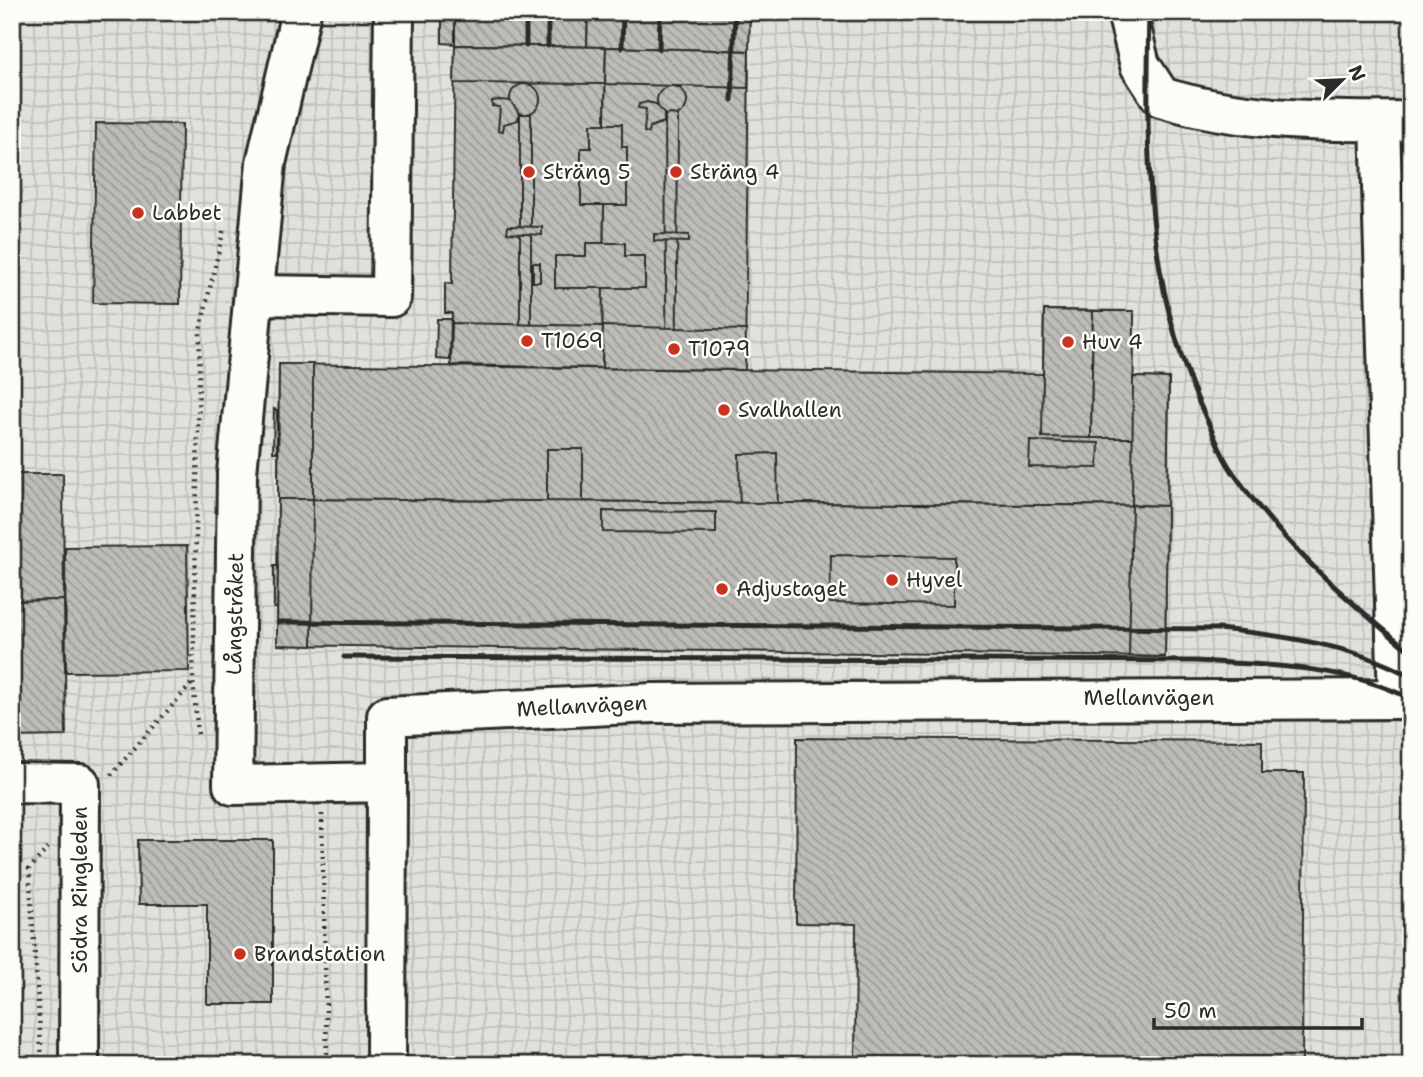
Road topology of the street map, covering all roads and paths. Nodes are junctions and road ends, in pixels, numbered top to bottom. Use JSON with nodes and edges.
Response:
{"nodes":[{"id":1,"x":301,"y":12,"type":"edge"},
{"id":2,"x":394,"y":12,"type":"edge"},
{"id":3,"x":1127,"y":12,"type":"edge"},
{"id":4,"x":1395,"y":122,"type":"edge"},
{"id":5,"x":254,"y":295,"type":"junction"},
{"id":6,"x":387,"y":782,"type":"junction"},
{"id":7,"x":12,"y":783,"type":"edge"},
{"id":8,"x":79,"y":1065,"type":"edge"},
{"id":9,"x":386,"y":1065,"type":"edge"}],
"edges":[{"from":1,"to":5,"type":"street","name":"Långstråket"},
{"from":2,"to":5,"type":"street"},
{"from":3,"to":4,"type":"street"},
{"from":4,"to":6,"type":"street","name":"Mellanvägen"},
{"from":5,"to":6,"type":"street","name":"Långstråket"},
{"from":6,"to":9,"type":"street"},
{"from":7,"to":8,"type":"street","name":"Södra Ringleden"}]}
